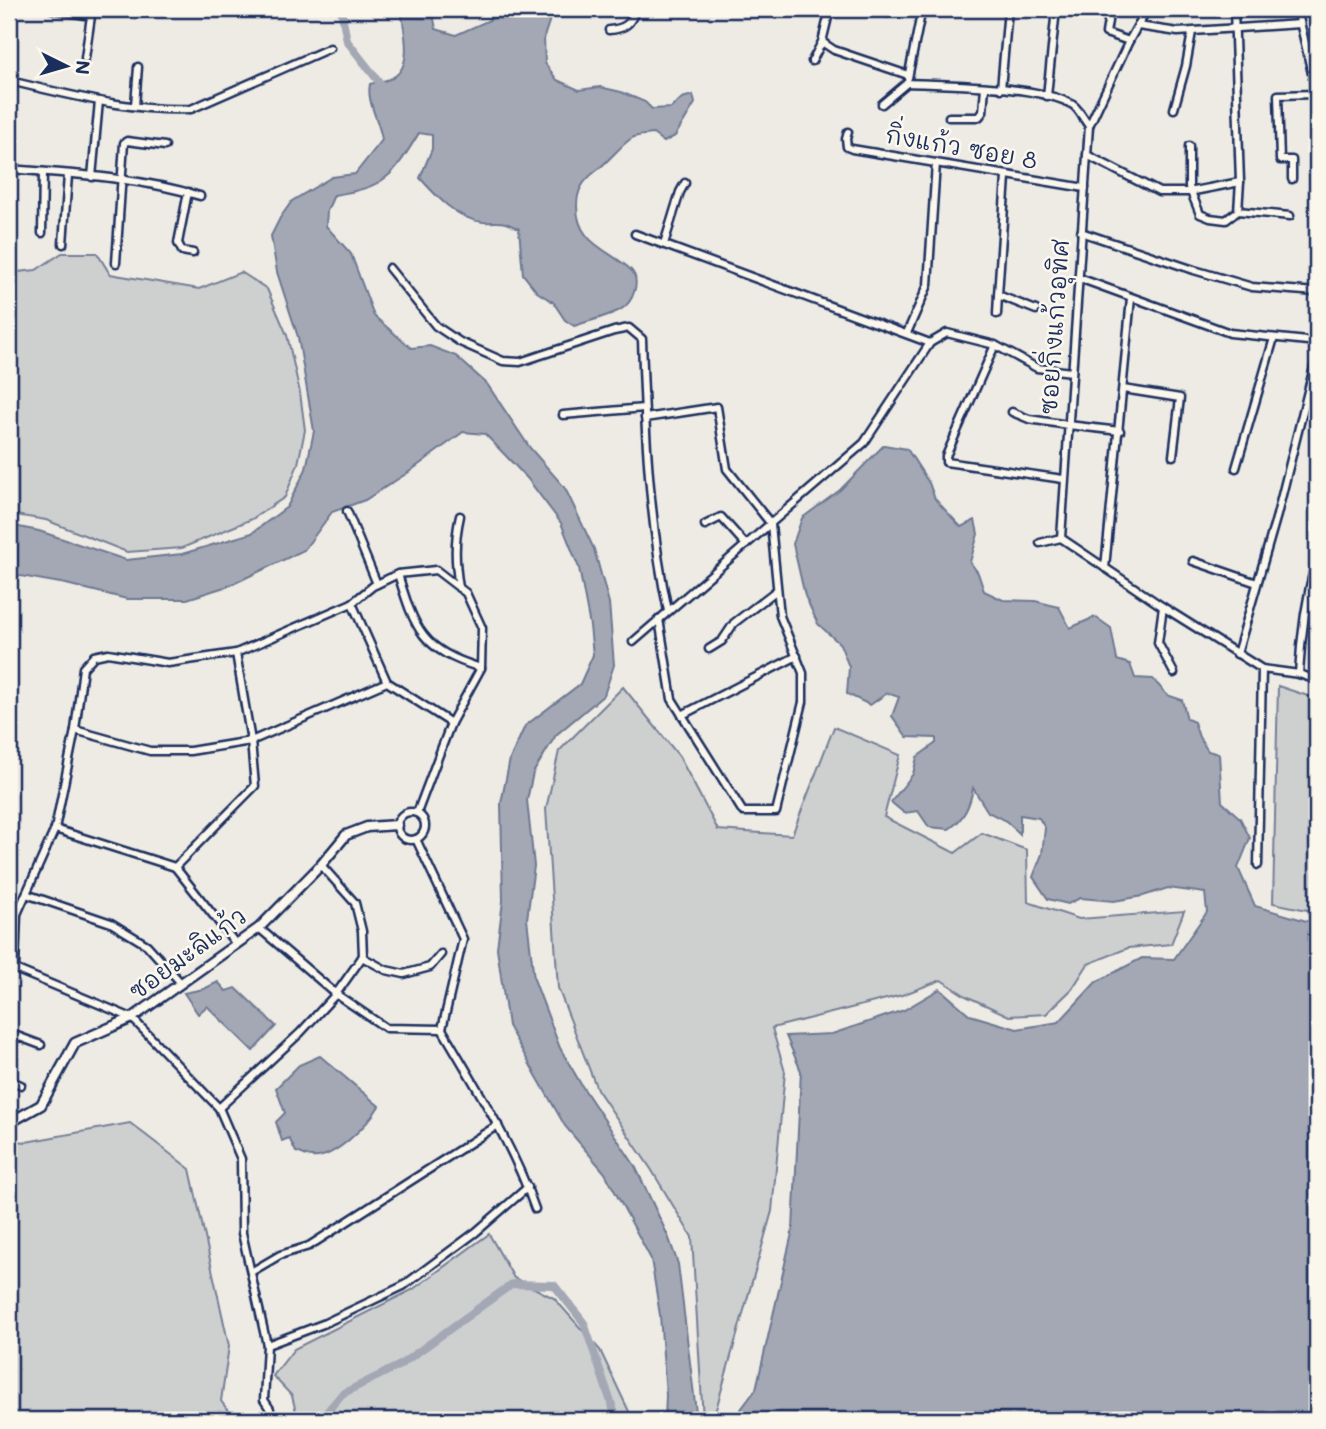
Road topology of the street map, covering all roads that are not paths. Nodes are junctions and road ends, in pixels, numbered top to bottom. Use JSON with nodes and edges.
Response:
{"nodes":[{"id":1,"x":52,"y":9,"type":"edge"},
{"id":2,"x":635,"y":9,"type":"edge"},
{"id":3,"x":830,"y":9,"type":"edge"},
{"id":4,"x":922,"y":9,"type":"edge"},
{"id":5,"x":1008,"y":9,"type":"edge"},
{"id":6,"x":1056,"y":9,"type":"edge"},
{"id":7,"x":1110,"y":9,"type":"edge"},
{"id":8,"x":1147,"y":9,"type":"edge"},
{"id":9,"x":1234,"y":9,"type":"edge"},
{"id":10,"x":1297,"y":9,"type":"edge"},
{"id":11,"x":1300,"y":24,"type":"junction"},
{"id":12,"x":1138,"y":26,"type":"junction"},
{"id":13,"x":1235,"y":28,"type":"junction"},
{"id":14,"x":609,"y":30,"type":"dead end"},
{"id":15,"x":1192,"y":32,"type":"junction"},
{"id":16,"x":1129,"y":41,"type":"junction"},
{"id":17,"x":822,"y":42,"type":"junction"},
{"id":18,"x":330,"y":48,"type":"dead end"},
{"id":19,"x":85,"y":58,"type":"dead end"},
{"id":20,"x":812,"y":61,"type":"dead end"},
{"id":21,"x":138,"y":67,"type":"dead end"},
{"id":22,"x":908,"y":75,"type":"junction"},
{"id":23,"x":9,"y":81,"type":"edge"},
{"id":24,"x":907,"y":83,"type":"junction"},
{"id":25,"x":1316,"y":86,"type":"edge"},
{"id":26,"x":985,"y":88,"type":"junction"},
{"id":27,"x":1001,"y":89,"type":"junction"},
{"id":28,"x":1317,"y":95,"type":"edge"},
{"id":29,"x":1047,"y":96,"type":"junction"},
{"id":30,"x":99,"y":101,"type":"junction"},
{"id":31,"x":881,"y":104,"type":"dead end"},
{"id":32,"x":135,"y":105,"type":"junction"},
{"id":33,"x":1174,"y":109,"type":"dead end"},
{"id":34,"x":949,"y":117,"type":"dead end"},
{"id":35,"x":1089,"y":126,"type":"junction"},
{"id":36,"x":848,"y":132,"type":"dead end"},
{"id":37,"x":165,"y":146,"type":"dead end"},
{"id":38,"x":1189,"y":146,"type":"dead end"},
{"id":39,"x":1087,"y":155,"type":"junction"},
{"id":40,"x":936,"y":163,"type":"junction"},
{"id":41,"x":9,"y":169,"type":"edge"},
{"id":42,"x":43,"y":172,"type":"junction"},
{"id":43,"x":68,"y":175,"type":"junction"},
{"id":44,"x":92,"y":177,"type":"junction"},
{"id":45,"x":1006,"y":177,"type":"junction"},
{"id":46,"x":1292,"y":179,"type":"dead end"},
{"id":47,"x":121,"y":180,"type":"junction"},
{"id":48,"x":1240,"y":182,"type":"junction"},
{"id":49,"x":685,"y":183,"type":"dead end"},
{"id":50,"x":1085,"y":188,"type":"junction"},
{"id":51,"x":188,"y":192,"type":"junction"},
{"id":52,"x":1191,"y":192,"type":"junction"},
{"id":53,"x":200,"y":196,"type":"dead end"},
{"id":54,"x":1238,"y":211,"type":"junction"},
{"id":55,"x":1290,"y":216,"type":"dead end"},
{"id":56,"x":1081,"y":232,"type":"junction"},
{"id":57,"x":42,"y":233,"type":"dead end"},
{"id":58,"x":635,"y":234,"type":"dead end"},
{"id":59,"x":64,"y":244,"type":"dead end"},
{"id":60,"x":664,"y":244,"type":"junction"},
{"id":61,"x":193,"y":253,"type":"dead end"},
{"id":62,"x":116,"y":263,"type":"dead end"},
{"id":63,"x":389,"y":268,"type":"dead end"},
{"id":64,"x":1079,"y":278,"type":"junction"},
{"id":65,"x":1317,"y":292,"type":"edge"},
{"id":66,"x":998,"y":295,"type":"junction"},
{"id":67,"x":1131,"y":299,"type":"junction"},
{"id":68,"x":1036,"y":310,"type":"dead end"},
{"id":69,"x":997,"y":314,"type":"dead end"},
{"id":70,"x":907,"y":333,"type":"junction"},
{"id":71,"x":1275,"y":338,"type":"junction"},
{"id":72,"x":1317,"y":342,"type":"edge"},
{"id":73,"x":930,"y":343,"type":"junction"},
{"id":74,"x":995,"y":345,"type":"junction"},
{"id":75,"x":1317,"y":355,"type":"edge"},
{"id":76,"x":1072,"y":372,"type":"junction"},
{"id":77,"x":1124,"y":389,"type":"junction"},
{"id":78,"x":644,"y":408,"type":"junction"},
{"id":79,"x":1012,"y":412,"type":"dead end"},
{"id":80,"x":563,"y":415,"type":"dead end"},
{"id":81,"x":645,"y":418,"type":"junction"},
{"id":82,"x":1068,"y":425,"type":"junction"},
{"id":83,"x":1120,"y":430,"type":"junction"},
{"id":84,"x":1173,"y":456,"type":"dead end"},
{"id":85,"x":1236,"y":468,"type":"dead end"},
{"id":86,"x":1063,"y":479,"type":"junction"},
{"id":87,"x":347,"y":510,"type":"dead end"},
{"id":88,"x":460,"y":516,"type":"dead end"},
{"id":89,"x":771,"y":524,"type":"junction"},
{"id":90,"x":705,"y":525,"type":"dead end"},
{"id":91,"x":1061,"y":538,"type":"junction"},
{"id":92,"x":1041,"y":543,"type":"dead end"},
{"id":93,"x":746,"y":545,"type":"junction"},
{"id":94,"x":1317,"y":557,"type":"edge"},
{"id":95,"x":1193,"y":561,"type":"dead end"},
{"id":96,"x":1105,"y":568,"type":"junction"},
{"id":97,"x":398,"y":574,"type":"junction"},
{"id":98,"x":1258,"y":583,"type":"junction"},
{"id":99,"x":377,"y":584,"type":"junction"},
{"id":100,"x":460,"y":588,"type":"junction"},
{"id":101,"x":777,"y":590,"type":"junction"},
{"id":102,"x":352,"y":603,"type":"junction"},
{"id":103,"x":1163,"y":607,"type":"junction"},
{"id":104,"x":668,"y":611,"type":"junction"},
{"id":105,"x":659,"y":619,"type":"junction"},
{"id":106,"x":633,"y":642,"type":"dead end"},
{"id":107,"x":709,"y":649,"type":"dead end"},
{"id":108,"x":236,"y":653,"type":"junction"},
{"id":109,"x":1237,"y":654,"type":"junction"},
{"id":110,"x":797,"y":656,"type":"junction"},
{"id":111,"x":481,"y":668,"type":"junction"},
{"id":112,"x":1262,"y":669,"type":"junction"},
{"id":113,"x":1174,"y":673,"type":"dead end"},
{"id":114,"x":1299,"y":674,"type":"junction"},
{"id":115,"x":1317,"y":680,"type":"edge"},
{"id":116,"x":387,"y":682,"type":"junction"},
{"id":117,"x":682,"y":715,"type":"junction"},
{"id":118,"x":451,"y":723,"type":"junction"},
{"id":119,"x":75,"y":730,"type":"junction"},
{"id":120,"x":251,"y":741,"type":"junction"},
{"id":121,"x":417,"y":813,"type":"junction"},
{"id":122,"x":397,"y":825,"type":"junction"},
{"id":123,"x":55,"y":829,"type":"junction"},
{"id":124,"x":416,"y":839,"type":"junction"},
{"id":125,"x":321,"y":865,"type":"junction"},
{"id":126,"x":1258,"y":865,"type":"dead end"},
{"id":127,"x":175,"y":867,"type":"junction"},
{"id":128,"x":26,"y":894,"type":"junction"},
{"id":129,"x":259,"y":928,"type":"junction"},
{"id":130,"x":236,"y":944,"type":"junction"},
{"id":131,"x":441,"y":954,"type":"dead end"},
{"id":132,"x":362,"y":957,"type":"junction"},
{"id":133,"x":181,"y":983,"type":"junction"},
{"id":134,"x":336,"y":994,"type":"junction"},
{"id":135,"x":132,"y":1018,"type":"junction"},
{"id":136,"x":442,"y":1029,"type":"junction"},
{"id":137,"x":9,"y":1034,"type":"edge"},
{"id":138,"x":41,"y":1045,"type":"dead end"},
{"id":139,"x":9,"y":1080,"type":"edge"},
{"id":140,"x":21,"y":1085,"type":"dead end"},
{"id":141,"x":219,"y":1108,"type":"junction"},
{"id":142,"x":9,"y":1116,"type":"edge"},
{"id":143,"x":498,"y":1125,"type":"junction"},
{"id":144,"x":528,"y":1187,"type":"junction"},
{"id":145,"x":536,"y":1209,"type":"dead end"},
{"id":146,"x":251,"y":1272,"type":"junction"},
{"id":147,"x":267,"y":1345,"type":"junction"},
{"id":148,"x":269,"y":1420,"type":"edge"}],
"edges":[{"from":1,"to":19,"type":"street"},
{"from":2,"to":14,"type":"street"},
{"from":3,"to":17,"type":"street"},
{"from":4,"to":22,"type":"street"},
{"from":5,"to":27,"type":"street"},
{"from":6,"to":29,"type":"street"},
{"from":7,"to":16,"type":"street"},
{"from":8,"to":12,"type":"street","name":"ซอยกิ่งแก้วอุทิศ"},
{"from":9,"to":13,"type":"street"},
{"from":10,"to":11,"type":"street"},
{"from":11,"to":13,"type":"street"},
{"from":11,"to":25,"type":"street"},
{"from":12,"to":15,"type":"street"},
{"from":12,"to":16,"type":"street","name":"ซอยกิ่งแก้วอุทิศ"},
{"from":13,"to":15,"type":"street"},
{"from":13,"to":48,"type":"street"},
{"from":15,"to":33,"type":"street"},
{"from":16,"to":35,"type":"street","name":"ซอยกิ่งแก้วอุทิศ"},
{"from":17,"to":20,"type":"street"},
{"from":17,"to":22,"type":"street"},
{"from":18,"to":32,"type":"street"},
{"from":21,"to":32,"type":"street"},
{"from":22,"to":24,"type":"street"},
{"from":23,"to":30,"type":"street"},
{"from":24,"to":26,"type":"street"},
{"from":24,"to":31,"type":"street"},
{"from":25,"to":28,"type":"street"},
{"from":26,"to":27,"type":"street"},
{"from":26,"to":34,"type":"street"},
{"from":27,"to":29,"type":"street"},
{"from":28,"to":46,"type":"street"},
{"from":29,"to":35,"type":"street"},
{"from":30,"to":32,"type":"street"},
{"from":30,"to":44,"type":"street"},
{"from":35,"to":39,"type":"street","name":"ซอยกิ่งแก้วอุทิศ"},
{"from":36,"to":40,"type":"street","name":"กิ่งแก้ว ซอย 8"},
{"from":37,"to":47,"type":"street"},
{"from":38,"to":52,"type":"street"},
{"from":39,"to":50,"type":"street","name":"ซอยกิ่งแก้วอุทิศ"},
{"from":39,"to":52,"type":"street"},
{"from":40,"to":45,"type":"street","name":"กิ่งแก้ว ซอย 8"},
{"from":40,"to":70,"type":"street"},
{"from":41,"to":42,"type":"street"},
{"from":42,"to":43,"type":"street"},
{"from":42,"to":57,"type":"street"},
{"from":43,"to":44,"type":"street"},
{"from":43,"to":59,"type":"street"},
{"from":44,"to":47,"type":"street"},
{"from":45,"to":50,"type":"street","name":"กิ่งแก้ว ซอย 8"},
{"from":45,"to":66,"type":"street"},
{"from":47,"to":51,"type":"street"},
{"from":47,"to":62,"type":"street"},
{"from":48,"to":52,"type":"street"},
{"from":48,"to":54,"type":"street"},
{"from":49,"to":60,"type":"street"},
{"from":50,"to":56,"type":"street","name":"ซอยกิ่งแก้วอุทิศ"},
{"from":51,"to":53,"type":"street"},
{"from":51,"to":61,"type":"street"},
{"from":52,"to":54,"type":"street"},
{"from":54,"to":55,"type":"street"},
{"from":56,"to":64,"type":"street","name":"ซอยกิ่งแก้วอุทิศ"},
{"from":56,"to":65,"type":"street"},
{"from":58,"to":60,"type":"street"},
{"from":60,"to":70,"type":"street"},
{"from":63,"to":78,"type":"street"},
{"from":64,"to":67,"type":"street"},
{"from":64,"to":76,"type":"street","name":"ซอยกิ่งแก้วอุทิศ"},
{"from":66,"to":68,"type":"street"},
{"from":66,"to":69,"type":"street"},
{"from":67,"to":71,"type":"street"},
{"from":67,"to":77,"type":"street"},
{"from":70,"to":73,"type":"street"},
{"from":71,"to":72,"type":"street"},
{"from":71,"to":85,"type":"street"},
{"from":73,"to":74,"type":"street"},
{"from":73,"to":89,"type":"street"},
{"from":74,"to":76,"type":"street"},
{"from":74,"to":86,"type":"street"},
{"from":75,"to":98,"type":"street"},
{"from":76,"to":82,"type":"street","name":"ซอยกิ่งแก้วอุทิศ"},
{"from":77,"to":83,"type":"street"},
{"from":77,"to":84,"type":"street"},
{"from":78,"to":80,"type":"street"},
{"from":78,"to":81,"type":"street"},
{"from":79,"to":82,"type":"street"},
{"from":81,"to":89,"type":"street"},
{"from":81,"to":104,"type":"street"},
{"from":82,"to":83,"type":"street"},
{"from":82,"to":86,"type":"street","name":"ซอยกิ่งแก้วอุทิศ"},
{"from":83,"to":96,"type":"street"},
{"from":86,"to":91,"type":"street","name":"ซอยกิ่งแก้วอุทิศ"},
{"from":87,"to":99,"type":"street"},
{"from":88,"to":100,"type":"street"},
{"from":89,"to":93,"type":"street"},
{"from":89,"to":101,"type":"street"},
{"from":90,"to":93,"type":"street"},
{"from":91,"to":92,"type":"street"},
{"from":91,"to":96,"type":"street"},
{"from":93,"to":104,"type":"street"},
{"from":94,"to":114,"type":"street"},
{"from":95,"to":98,"type":"street"},
{"from":96,"to":103,"type":"street"},
{"from":97,"to":99,"type":"street"},
{"from":97,"to":100,"type":"street"},
{"from":97,"to":111,"type":"street"},
{"from":98,"to":109,"type":"street"},
{"from":99,"to":102,"type":"street"},
{"from":100,"to":111,"type":"street"},
{"from":101,"to":107,"type":"street"},
{"from":101,"to":110,"type":"street"},
{"from":102,"to":108,"type":"street"},
{"from":102,"to":116,"type":"street"},
{"from":103,"to":109,"type":"street"},
{"from":103,"to":113,"type":"street"},
{"from":104,"to":105,"type":"street"},
{"from":105,"to":106,"type":"street"},
{"from":105,"to":117,"type":"street"},
{"from":108,"to":119,"type":"street"},
{"from":108,"to":120,"type":"street"},
{"from":109,"to":112,"type":"street"},
{"from":110,"to":117,"type":"street"},
{"from":110,"to":117,"type":"street"},
{"from":111,"to":118,"type":"street"},
{"from":112,"to":114,"type":"street"},
{"from":112,"to":126,"type":"street"},
{"from":114,"to":115,"type":"street"},
{"from":116,"to":118,"type":"street"},
{"from":116,"to":120,"type":"street"},
{"from":118,"to":121,"type":"street"},
{"from":119,"to":120,"type":"street"},
{"from":119,"to":123,"type":"street"},
{"from":120,"to":127,"type":"street"},
{"from":121,"to":122,"type":"street"},
{"from":121,"to":124,"type":"street"},
{"from":122,"to":124,"type":"street"},
{"from":122,"to":125,"type":"street","name":"ซอยมะลิแก้ว"},
{"from":123,"to":127,"type":"street"},
{"from":123,"to":128,"type":"street"},
{"from":124,"to":136,"type":"street"},
{"from":125,"to":129,"type":"street","name":"ซอยมะลิแก้ว"},
{"from":125,"to":132,"type":"street"},
{"from":127,"to":130,"type":"street"},
{"from":128,"to":133,"type":"street"},
{"from":128,"to":135,"type":"street"},
{"from":129,"to":130,"type":"street","name":"ซอยมะลิแก้ว"},
{"from":129,"to":134,"type":"street"},
{"from":130,"to":133,"type":"street","name":"ซอยมะลิแก้ว"},
{"from":131,"to":132,"type":"street"},
{"from":132,"to":134,"type":"street"},
{"from":133,"to":135,"type":"street","name":"ซอยมะลิแก้ว"},
{"from":134,"to":136,"type":"street"},
{"from":134,"to":141,"type":"street"},
{"from":135,"to":141,"type":"street"},
{"from":135,"to":142,"type":"street","name":"ซอยมะลิแก้ว"},
{"from":136,"to":143,"type":"street"},
{"from":137,"to":138,"type":"street"},
{"from":139,"to":140,"type":"street"},
{"from":141,"to":146,"type":"street"},
{"from":143,"to":144,"type":"street"},
{"from":143,"to":146,"type":"street"},
{"from":144,"to":145,"type":"street"},
{"from":144,"to":147,"type":"street"},
{"from":146,"to":147,"type":"street"},
{"from":147,"to":148,"type":"street"}]}
